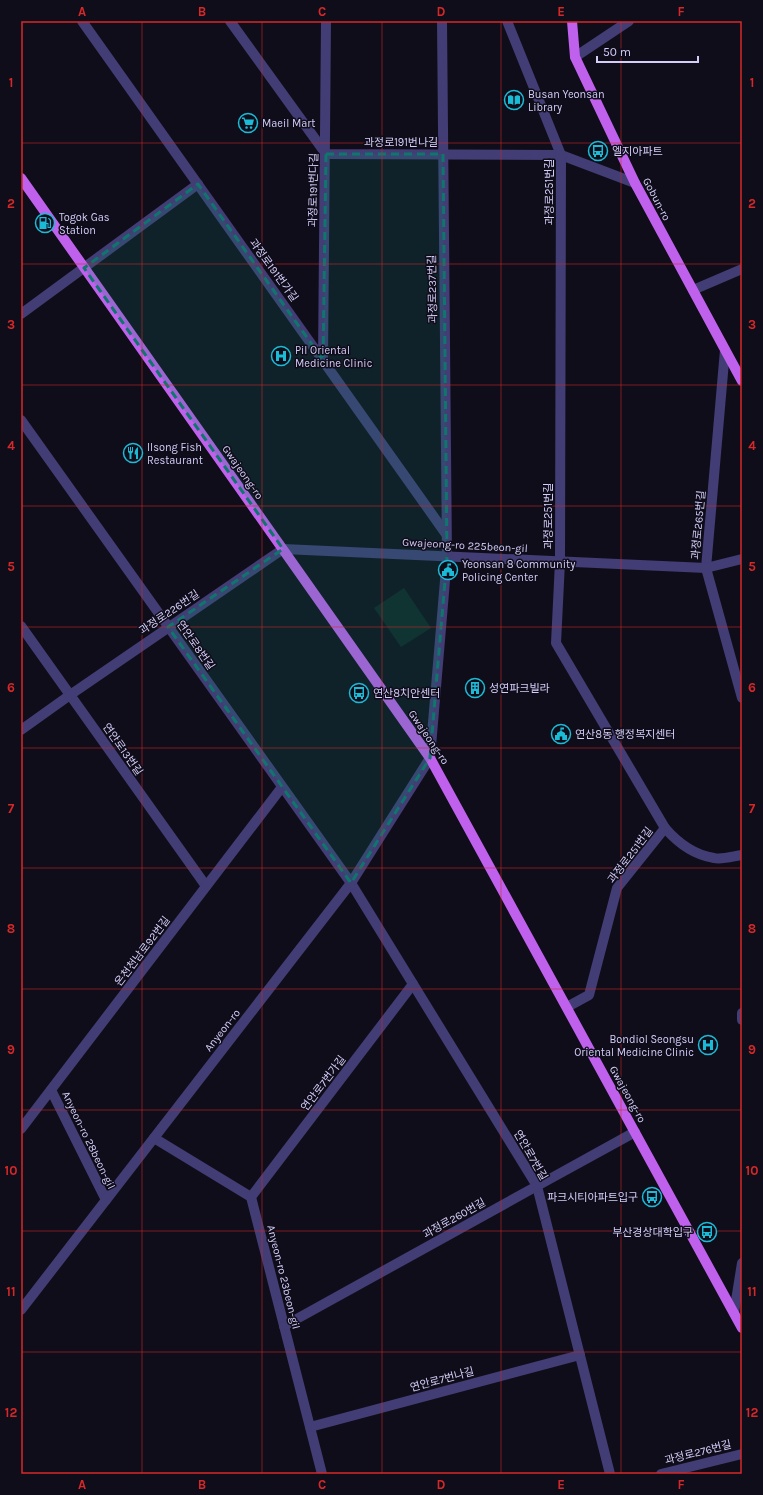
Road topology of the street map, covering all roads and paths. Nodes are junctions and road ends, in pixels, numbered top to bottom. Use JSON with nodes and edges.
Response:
{"nodes":[{"id":1,"x":82,"y":21,"type":"edge"},
{"id":2,"x":230,"y":21,"type":"edge"},
{"id":3,"x":326,"y":21,"type":"edge"},
{"id":4,"x":442,"y":21,"type":"edge"},
{"id":5,"x":507,"y":21,"type":"edge"},
{"id":6,"x":572,"y":21,"type":"edge"},
{"id":7,"x":629,"y":21,"type":"edge"},
{"id":8,"x":575,"y":57,"type":"junction"},
{"id":9,"x":326,"y":154,"type":"junction"},
{"id":10,"x":443,"y":154,"type":"junction"},
{"id":11,"x":561,"y":155,"type":"junction"},
{"id":12,"x":21,"y":178,"type":"edge"},
{"id":13,"x":635,"y":183,"type":"junction"},
{"id":14,"x":198,"y":184,"type":"junction"},
{"id":15,"x":84,"y":268,"type":"junction"},
{"id":16,"x":742,"y":269,"type":"edge"},
{"id":17,"x":693,"y":290,"type":"junction"},
{"id":18,"x":21,"y":314,"type":"edge"},
{"id":19,"x":725,"y":350,"type":"junction"},
{"id":20,"x":323,"y":360,"type":"junction"},
{"id":21,"x":742,"y":381,"type":"edge"},
{"id":22,"x":21,"y":420,"type":"edge"},
{"id":23,"x":446,"y":534,"type":"junction"},
{"id":24,"x":283,"y":549,"type":"junction"},
{"id":25,"x":446,"y":557,"type":"junction"},
{"id":26,"x":742,"y":559,"type":"edge"},
{"id":27,"x":560,"y":562,"type":"junction"},
{"id":28,"x":706,"y":568,"type":"junction"},
{"id":29,"x":21,"y":626,"type":"edge"},
{"id":30,"x":168,"y":627,"type":"junction"},
{"id":31,"x":70,"y":695,"type":"junction"},
{"id":32,"x":742,"y":698,"type":"edge"},
{"id":33,"x":21,"y":730,"type":"edge"},
{"id":34,"x":430,"y":758,"type":"junction"},
{"id":35,"x":282,"y":787,"type":"junction"},
{"id":36,"x":665,"y":828,"type":"junction"},
{"id":37,"x":742,"y":855,"type":"edge"},
{"id":38,"x":351,"y":883,"type":"junction"},
{"id":39,"x":206,"y":886,"type":"junction"},
{"id":40,"x":413,"y":984,"type":"junction"},
{"id":41,"x":567,"y":1007,"type":"junction"},
{"id":42,"x":742,"y":1013,"type":"edge"},
{"id":43,"x":742,"y":1020,"type":"edge"},
{"id":44,"x":51,"y":1090,"type":"junction"},
{"id":45,"x":21,"y":1129,"type":"edge"},
{"id":46,"x":635,"y":1132,"type":"junction"},
{"id":47,"x":154,"y":1138,"type":"junction"},
{"id":48,"x":537,"y":1186,"type":"junction"},
{"id":49,"x":252,"y":1197,"type":"junction"},
{"id":50,"x":106,"y":1200,"type":"junction"},
{"id":51,"x":742,"y":1264,"type":"edge"},
{"id":52,"x":21,"y":1310,"type":"edge"},
{"id":53,"x":734,"y":1313,"type":"junction"},
{"id":54,"x":284,"y":1326,"type":"junction"},
{"id":55,"x":742,"y":1328,"type":"edge"},
{"id":56,"x":580,"y":1355,"type":"junction"},
{"id":57,"x":310,"y":1427,"type":"junction"},
{"id":58,"x":742,"y":1454,"type":"edge"},
{"id":59,"x":322,"y":1474,"type":"edge"},
{"id":60,"x":610,"y":1474,"type":"edge"},
{"id":61,"x":661,"y":1474,"type":"edge"}],
"edges":[{"from":1,"to":14,"type":"street","name":"과정로191번가길"},
{"from":2,"to":9,"type":"street"},
{"from":3,"to":9,"type":"street","name":"과정로191번다길"},
{"from":4,"to":10,"type":"street","name":"과정로237번길"},
{"from":5,"to":11,"type":"street","name":"과정로251번길"},
{"from":6,"to":8,"type":"main road","name":"Gobun-ro"},
{"from":7,"to":8,"type":"street"},
{"from":8,"to":13,"type":"main road","name":"Gobun-ro"},
{"from":9,"to":10,"type":"street","name":"과정로191번나길"},
{"from":9,"to":20,"type":"street","name":"과정로191번다길"},
{"from":10,"to":11,"type":"street","name":"과정로191번나길"},
{"from":10,"to":23,"type":"street","name":"과정로237번길"},
{"from":11,"to":13,"type":"street","name":"과정로191번나길"},
{"from":11,"to":27,"type":"street","name":"과정로251번길"},
{"from":12,"to":15,"type":"main road","name":"Gwajeong-ro"},
{"from":13,"to":17,"type":"main road","name":"Gobun-ro"},
{"from":14,"to":15,"type":"street"},
{"from":14,"to":20,"type":"street","name":"과정로191번가길"},
{"from":15,"to":18,"type":"street"},
{"from":15,"to":24,"type":"main road","name":"Gwajeong-ro"},
{"from":16,"to":17,"type":"street"},
{"from":17,"to":19,"type":"main road","name":"Gobun-ro"},
{"from":19,"to":21,"type":"main road","name":"Gobun-ro"},
{"from":19,"to":28,"type":"street","name":"과정로265번길"},
{"from":20,"to":23,"type":"street","name":"과정로191번가길"},
{"from":22,"to":30,"type":"street","name":"연안로8번길"},
{"from":23,"to":25,"type":"street","name":"과정로237번길"},
{"from":24,"to":25,"type":"street","name":"Gwajeong-ro 225beon-gil"},
{"from":24,"to":30,"type":"street","name":"과정로226번길"},
{"from":24,"to":34,"type":"main road","name":"Gwajeong-ro"},
{"from":25,"to":27,"type":"street","name":"Gwajeong-ro 225beon-gil"},
{"from":25,"to":34,"type":"street","name":"과정로237번길"},
{"from":26,"to":28,"type":"street","name":"Gwajeong-ro 225beon-gil"},
{"from":27,"to":28,"type":"street","name":"Gwajeong-ro 225beon-gil"},
{"from":27,"to":36,"type":"street","name":"과정로251번길"},
{"from":28,"to":32,"type":"street","name":"과정로265번길"},
{"from":29,"to":31,"type":"street","name":"연안로13번길"},
{"from":30,"to":31,"type":"street","name":"과정로226번길"},
{"from":30,"to":35,"type":"street","name":"연안로8번길"},
{"from":31,"to":33,"type":"street","name":"과정로226번길"},
{"from":31,"to":39,"type":"street","name":"연안로13번길"},
{"from":34,"to":38,"type":"street","name":"Anyeon-ro"},
{"from":34,"to":41,"type":"main road","name":"Gwajeong-ro"},
{"from":35,"to":38,"type":"street","name":"연안로8번길"},
{"from":35,"to":39,"type":"street","name":"온천천남로92번길"},
{"from":36,"to":37,"type":"street"},
{"from":36,"to":41,"type":"street","name":"과정로251번길"},
{"from":38,"to":40,"type":"street","name":"연안로7번길"},
{"from":38,"to":47,"type":"street","name":"Anyeon-ro"},
{"from":39,"to":44,"type":"street","name":"온천천남로92번길"},
{"from":40,"to":48,"type":"street","name":"연안로7번길"},
{"from":40,"to":49,"type":"street","name":"연안로7번가길"},
{"from":41,"to":46,"type":"main road","name":"Gwajeong-ro"},
{"from":42,"to":43,"type":"street"},
{"from":44,"to":45,"type":"street","name":"온천천남로92번길"},
{"from":44,"to":50,"type":"street","name":"Anyeon-ro 28beon-gil"},
{"from":46,"to":48,"type":"street","name":"과정로260번길"},
{"from":46,"to":53,"type":"main road","name":"Gwajeong-ro"},
{"from":47,"to":49,"type":"street"},
{"from":47,"to":50,"type":"street","name":"Anyeon-ro"},
{"from":48,"to":54,"type":"street","name":"과정로260번길"},
{"from":48,"to":56,"type":"street","name":"연안로7번길"},
{"from":49,"to":54,"type":"street","name":"Anyeon-ro 23beon-gil"},
{"from":50,"to":52,"type":"street","name":"Anyeon-ro"},
{"from":51,"to":53,"type":"street"},
{"from":53,"to":55,"type":"main road","name":"Gwajeong-ro"},
{"from":54,"to":57,"type":"street","name":"Anyeon-ro 23beon-gil"},
{"from":56,"to":57,"type":"street","name":"연안로7번나길"},
{"from":56,"to":60,"type":"street","name":"연안로7번길"},
{"from":57,"to":59,"type":"street","name":"Anyeon-ro 23beon-gil"},
{"from":58,"to":61,"type":"street","name":"과정로276번길"}]}
